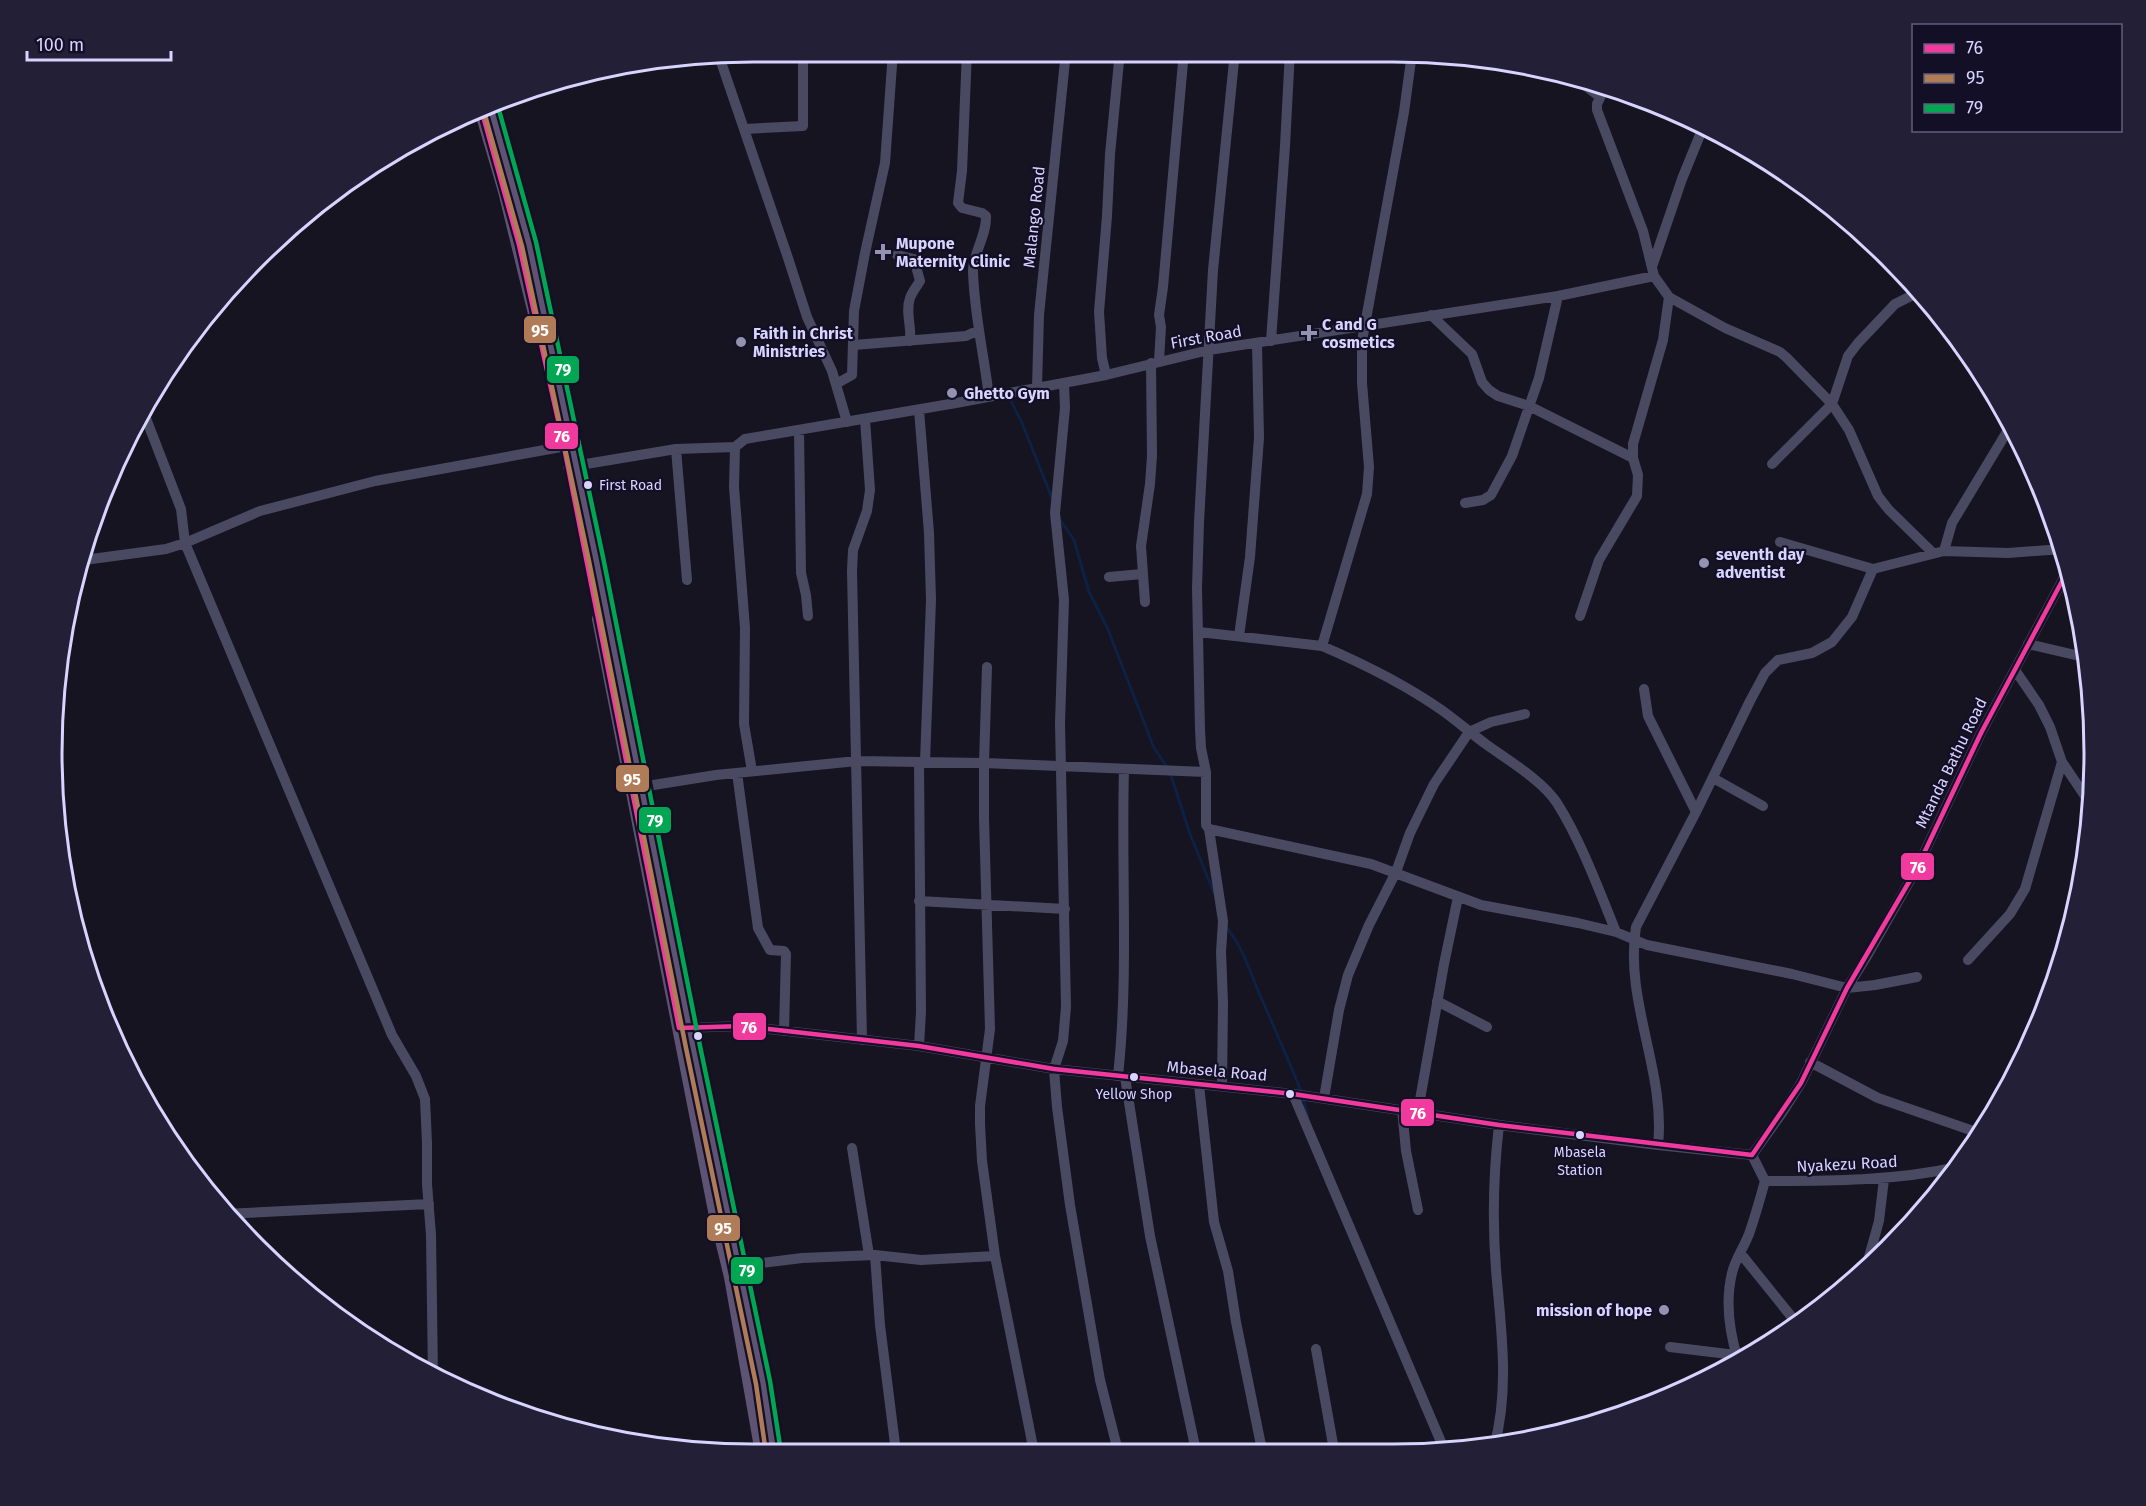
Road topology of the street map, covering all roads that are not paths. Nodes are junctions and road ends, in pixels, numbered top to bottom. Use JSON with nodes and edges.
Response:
{"nodes":[{"id":1,"x":803,"y":62,"type":"edge"},
{"id":2,"x":892,"y":62,"type":"edge"},
{"id":3,"x":967,"y":62,"type":"edge"},
{"id":4,"x":1065,"y":62,"type":"edge"},
{"id":5,"x":1119,"y":62,"type":"edge"},
{"id":6,"x":1183,"y":62,"type":"edge"},
{"id":7,"x":1234,"y":62,"type":"edge"},
{"id":8,"x":1289,"y":62,"type":"edge"},
{"id":9,"x":1411,"y":62,"type":"edge"},
{"id":10,"x":721,"y":63,"type":"edge"},
{"id":11,"x":1602,"y":94,"type":"edge"},
{"id":12,"x":492,"y":112,"type":"edge"},
{"id":13,"x":483,"y":116,"type":"edge"},
{"id":14,"x":744,"y":129,"type":"junction"},
{"id":15,"x":1700,"y":134,"type":"edge"},
{"id":16,"x":897,"y":255,"type":"dead end"},
{"id":17,"x":1652,"y":264,"type":"junction"},
{"id":18,"x":1654,"y":276,"type":"junction"},
{"id":19,"x":1911,"y":295,"type":"edge"},
{"id":20,"x":1558,"y":296,"type":"junction"},
{"id":21,"x":1669,"y":297,"type":"junction"},
{"id":22,"x":1431,"y":315,"type":"junction"},
{"id":23,"x":1364,"y":326,"type":"junction"},
{"id":24,"x":979,"y":330,"type":"junction"},
{"id":25,"x":910,"y":341,"type":"junction"},
{"id":26,"x":1271,"y":341,"type":"junction"},
{"id":27,"x":1257,"y":344,"type":"junction"},
{"id":28,"x":854,"y":345,"type":"junction"},
{"id":29,"x":1209,"y":350,"type":"junction"},
{"id":30,"x":1155,"y":362,"type":"junction"},
{"id":31,"x":1106,"y":375,"type":"junction"},
{"id":32,"x":1064,"y":383,"type":"junction"},
{"id":33,"x":836,"y":384,"type":"junction"},
{"id":34,"x":1037,"y":387,"type":"junction"},
{"id":35,"x":989,"y":397,"type":"junction"},
{"id":36,"x":1832,"y":404,"type":"junction"},
{"id":37,"x":1529,"y":406,"type":"junction"},
{"id":38,"x":919,"y":410,"type":"junction"},
{"id":39,"x":865,"y":419,"type":"junction"},
{"id":40,"x":147,"y":421,"type":"edge"},
{"id":41,"x":847,"y":422,"type":"junction"},
{"id":42,"x":799,"y":430,"type":"junction"},
{"id":43,"x":2006,"y":434,"type":"edge"},
{"id":44,"x":568,"y":446,"type":"junction"},
{"id":45,"x":735,"y":447,"type":"junction"},
{"id":46,"x":676,"y":449,"type":"junction"},
{"id":47,"x":1633,"y":458,"type":"junction"},
{"id":48,"x":1772,"y":464,"type":"dead end"},
{"id":49,"x":572,"y":466,"type":"junction"},
{"id":50,"x":1465,"y":503,"type":"dead end"},
{"id":51,"x":1780,"y":542,"type":"dead end"},
{"id":52,"x":185,"y":543,"type":"junction"},
{"id":53,"x":2054,"y":550,"type":"edge"},
{"id":54,"x":1944,"y":551,"type":"junction"},
{"id":55,"x":1932,"y":552,"type":"junction"},
{"id":56,"x":89,"y":559,"type":"edge"},
{"id":57,"x":1873,"y":569,"type":"junction"},
{"id":58,"x":1142,"y":574,"type":"junction"},
{"id":59,"x":1109,"y":577,"type":"dead end"},
{"id":60,"x":687,"y":580,"type":"dead end"},
{"id":61,"x":2062,"y":580,"type":"edge"},
{"id":62,"x":1145,"y":602,"type":"dead end"},
{"id":63,"x":808,"y":616,"type":"dead end"},
{"id":64,"x":1580,"y":616,"type":"dead end"},
{"id":65,"x":1199,"y":632,"type":"junction"},
{"id":66,"x":1239,"y":636,"type":"junction"},
{"id":67,"x":2028,"y":644,"type":"junction"},
{"id":68,"x":1322,"y":646,"type":"junction"},
{"id":69,"x":2078,"y":656,"type":"edge"},
{"id":70,"x":987,"y":667,"type":"dead end"},
{"id":71,"x":2015,"y":669,"type":"junction"},
{"id":72,"x":1644,"y":689,"type":"dead end"},
{"id":73,"x":1525,"y":714,"type":"dead end"},
{"id":74,"x":1469,"y":732,"type":"junction"},
{"id":75,"x":857,"y":761,"type":"junction"},
{"id":76,"x":922,"y":762,"type":"junction"},
{"id":77,"x":2062,"y":762,"type":"junction"},
{"id":78,"x":984,"y":763,"type":"junction"},
{"id":79,"x":1062,"y":766,"type":"junction"},
{"id":80,"x":1124,"y":769,"type":"junction"},
{"id":81,"x":752,"y":771,"type":"junction"},
{"id":82,"x":1206,"y":772,"type":"junction"},
{"id":83,"x":737,"y":773,"type":"junction"},
{"id":84,"x":1713,"y":778,"type":"junction"},
{"id":85,"x":641,"y":787,"type":"junction"},
{"id":86,"x":2083,"y":794,"type":"edge"},
{"id":87,"x":1763,"y":806,"type":"dead end"},
{"id":88,"x":1696,"y":812,"type":"junction"},
{"id":89,"x":1209,"y":829,"type":"junction"},
{"id":90,"x":1396,"y":872,"type":"junction"},
{"id":91,"x":1458,"y":897,"type":"junction"},
{"id":92,"x":919,"y":901,"type":"junction"},
{"id":93,"x":985,"y":904,"type":"junction"},
{"id":94,"x":1065,"y":909,"type":"junction"},
{"id":95,"x":1616,"y":932,"type":"junction"},
{"id":96,"x":1634,"y":940,"type":"junction"},
{"id":97,"x":1968,"y":960,"type":"dead end"},
{"id":98,"x":1917,"y":977,"type":"dead end"},
{"id":99,"x":1847,"y":988,"type":"junction"},
{"id":100,"x":1437,"y":1001,"type":"junction"},
{"id":101,"x":684,"y":1027,"type":"junction"},
{"id":102,"x":1487,"y":1027,"type":"dead end"},
{"id":103,"x":784,"y":1031,"type":"junction"},
{"id":104,"x":862,"y":1040,"type":"junction"},
{"id":105,"x":919,"y":1046,"type":"junction"},
{"id":106,"x":988,"y":1057,"type":"junction"},
{"id":107,"x":1810,"y":1062,"type":"junction"},
{"id":108,"x":1054,"y":1069,"type":"junction"},
{"id":109,"x":1121,"y":1077,"type":"junction"},
{"id":110,"x":1199,"y":1085,"type":"junction"},
{"id":111,"x":1222,"y":1086,"type":"junction"},
{"id":112,"x":1293,"y":1094,"type":"junction"},
{"id":113,"x":1324,"y":1098,"type":"junction"},
{"id":114,"x":1402,"y":1109,"type":"junction"},
{"id":115,"x":1418,"y":1111,"type":"junction"},
{"id":116,"x":1499,"y":1125,"type":"junction"},
{"id":117,"x":1972,"y":1131,"type":"edge"},
{"id":118,"x":1658,"y":1145,"type":"junction"},
{"id":119,"x":852,"y":1148,"type":"dead end"},
{"id":120,"x":1752,"y":1155,"type":"junction"},
{"id":121,"x":1945,"y":1170,"type":"edge"},
{"id":122,"x":1884,"y":1179,"type":"junction"},
{"id":123,"x":1765,"y":1181,"type":"junction"},
{"id":124,"x":429,"y":1204,"type":"junction"},
{"id":125,"x":1418,"y":1210,"type":"dead end"},
{"id":126,"x":237,"y":1213,"type":"edge"},
{"id":127,"x":1870,"y":1253,"type":"edge"},
{"id":128,"x":1741,"y":1254,"type":"junction"},
{"id":129,"x":872,"y":1255,"type":"junction"},
{"id":130,"x":995,"y":1256,"type":"junction"},
{"id":131,"x":738,"y":1266,"type":"junction"},
{"id":132,"x":1792,"y":1318,"type":"edge"},
{"id":133,"x":1670,"y":1347,"type":"dead end"},
{"id":134,"x":1316,"y":1349,"type":"dead end"},
{"id":135,"x":1736,"y":1354,"type":"edge"},
{"id":136,"x":1731,"y":1356,"type":"edge"},
{"id":137,"x":433,"y":1366,"type":"edge"},
{"id":138,"x":1496,"y":1437,"type":"edge"},
{"id":139,"x":1441,"y":1443,"type":"edge"},
{"id":140,"x":760,"y":1444,"type":"edge"},
{"id":141,"x":773,"y":1444,"type":"edge"},
{"id":142,"x":895,"y":1444,"type":"edge"},
{"id":143,"x":1032,"y":1444,"type":"edge"},
{"id":144,"x":1116,"y":1444,"type":"edge"},
{"id":145,"x":1195,"y":1444,"type":"edge"},
{"id":146,"x":1261,"y":1444,"type":"edge"},
{"id":147,"x":1333,"y":1444,"type":"edge"}],
"edges":[{"from":1,"to":14,"type":"street"},
{"from":2,"to":28,"type":"street"},
{"from":3,"to":24,"type":"street"},
{"from":4,"to":34,"type":"street","name":"Malango Road"},
{"from":5,"to":31,"type":"street"},
{"from":6,"to":30,"type":"street"},
{"from":7,"to":29,"type":"street"},
{"from":8,"to":26,"type":"street"},
{"from":9,"to":23,"type":"street"},
{"from":10,"to":14,"type":"street"},
{"from":11,"to":17,"type":"street"},
{"from":12,"to":44,"type":"main road"},
{"from":13,"to":44,"type":"main road"},
{"from":14,"to":33,"type":"street"},
{"from":15,"to":17,"type":"street"},
{"from":16,"to":25,"type":"street"},
{"from":17,"to":18,"type":"street"},
{"from":18,"to":20,"type":"street","name":"First Road"},
{"from":18,"to":21,"type":"street"},
{"from":19,"to":36,"type":"street"},
{"from":20,"to":22,"type":"street","name":"First Road"},
{"from":20,"to":37,"type":"street"},
{"from":21,"to":36,"type":"street"},
{"from":21,"to":47,"type":"street"},
{"from":22,"to":23,"type":"street","name":"First Road"},
{"from":22,"to":37,"type":"street"},
{"from":23,"to":26,"type":"street","name":"First Road"},
{"from":23,"to":68,"type":"street"},
{"from":24,"to":25,"type":"street"},
{"from":24,"to":35,"type":"street"},
{"from":25,"to":28,"type":"street"},
{"from":26,"to":27,"type":"street","name":"First Road"},
{"from":27,"to":29,"type":"street","name":"First Road"},
{"from":27,"to":66,"type":"street"},
{"from":28,"to":33,"type":"street"},
{"from":29,"to":30,"type":"street","name":"First Road"},
{"from":29,"to":65,"type":"street"},
{"from":30,"to":31,"type":"street","name":"First Road"},
{"from":30,"to":58,"type":"street"},
{"from":31,"to":32,"type":"street","name":"First Road"},
{"from":32,"to":34,"type":"street","name":"First Road"},
{"from":32,"to":79,"type":"street"},
{"from":33,"to":41,"type":"street"},
{"from":34,"to":35,"type":"street","name":"First Road"},
{"from":35,"to":38,"type":"street","name":"First Road"},
{"from":36,"to":48,"type":"street"},
{"from":36,"to":55,"type":"street"},
{"from":37,"to":47,"type":"street"},
{"from":37,"to":50,"type":"street"},
{"from":38,"to":39,"type":"street","name":"First Road"},
{"from":38,"to":76,"type":"street"},
{"from":39,"to":41,"type":"street","name":"First Road"},
{"from":39,"to":75,"type":"street"},
{"from":40,"to":52,"type":"street"},
{"from":41,"to":42,"type":"street","name":"First Road"},
{"from":42,"to":45,"type":"street","name":"First Road"},
{"from":42,"to":63,"type":"street"},
{"from":43,"to":54,"type":"street"},
{"from":44,"to":49,"type":"main road"},
{"from":44,"to":52,"type":"street"},
{"from":45,"to":46,"type":"street","name":"First Road"},
{"from":45,"to":81,"type":"street"},
{"from":46,"to":49,"type":"street","name":"First Road"},
{"from":46,"to":60,"type":"street"},
{"from":47,"to":64,"type":"street"},
{"from":49,"to":85,"type":"main road"},
{"from":49,"to":101,"type":"main road"},
{"from":51,"to":57,"type":"street"},
{"from":52,"to":56,"type":"street"},
{"from":52,"to":124,"type":"street"},
{"from":53,"to":54,"type":"street"},
{"from":54,"to":55,"type":"street"},
{"from":55,"to":57,"type":"street"},
{"from":57,"to":84,"type":"street"},
{"from":58,"to":59,"type":"street"},
{"from":58,"to":62,"type":"street"},
{"from":61,"to":67,"type":"street","name":"Mtanda Bathu Road"},
{"from":65,"to":66,"type":"street"},
{"from":65,"to":82,"type":"street"},
{"from":66,"to":68,"type":"street"},
{"from":67,"to":69,"type":"street"},
{"from":67,"to":71,"type":"street","name":"Mtanda Bathu Road"},
{"from":68,"to":74,"type":"street"},
{"from":70,"to":78,"type":"street"},
{"from":71,"to":77,"type":"street"},
{"from":71,"to":99,"type":"street","name":"Mtanda Bathu Road"},
{"from":72,"to":88,"type":"street"},
{"from":73,"to":74,"type":"street"},
{"from":74,"to":90,"type":"street"},
{"from":74,"to":95,"type":"street"},
{"from":75,"to":76,"type":"street"},
{"from":75,"to":81,"type":"street"},
{"from":75,"to":104,"type":"street"},
{"from":76,"to":78,"type":"street"},
{"from":76,"to":92,"type":"street"},
{"from":77,"to":86,"type":"street"},
{"from":77,"to":97,"type":"street"},
{"from":78,"to":79,"type":"street"},
{"from":78,"to":93,"type":"street"},
{"from":79,"to":80,"type":"street"},
{"from":79,"to":94,"type":"street"},
{"from":80,"to":82,"type":"street"},
{"from":80,"to":109,"type":"street"},
{"from":81,"to":83,"type":"street"},
{"from":82,"to":89,"type":"street"},
{"from":83,"to":85,"type":"street"},
{"from":83,"to":103,"type":"street"},
{"from":84,"to":87,"type":"street"},
{"from":84,"to":88,"type":"street"},
{"from":85,"to":101,"type":"main road"},
{"from":88,"to":96,"type":"street"},
{"from":89,"to":90,"type":"street"},
{"from":89,"to":111,"type":"street"},
{"from":90,"to":91,"type":"street"},
{"from":90,"to":113,"type":"street"},
{"from":91,"to":95,"type":"street"},
{"from":91,"to":100,"type":"street"},
{"from":92,"to":93,"type":"street"},
{"from":92,"to":105,"type":"street"},
{"from":93,"to":94,"type":"street"},
{"from":93,"to":106,"type":"street"},
{"from":94,"to":108,"type":"street"},
{"from":95,"to":96,"type":"street"},
{"from":96,"to":99,"type":"street"},
{"from":96,"to":118,"type":"street"},
{"from":98,"to":99,"type":"street"},
{"from":99,"to":107,"type":"street","name":"Mtanda Bathu Road"},
{"from":100,"to":102,"type":"street"},
{"from":100,"to":115,"type":"street"},
{"from":101,"to":103,"type":"street","name":"Mbasela Road"},
{"from":101,"to":131,"type":"main road"},
{"from":101,"to":140,"type":"main road"},
{"from":103,"to":104,"type":"street","name":"Mbasela Road"},
{"from":104,"to":105,"type":"street","name":"Mbasela Road"},
{"from":105,"to":106,"type":"street","name":"Mbasela Road"},
{"from":106,"to":108,"type":"street","name":"Mbasela Road"},
{"from":106,"to":130,"type":"street"},
{"from":107,"to":117,"type":"street"},
{"from":107,"to":120,"type":"street","name":"Mtanda Bathu Road"},
{"from":108,"to":109,"type":"street","name":"Mbasela Road"},
{"from":108,"to":144,"type":"street"},
{"from":109,"to":110,"type":"street","name":"Mbasela Road"},
{"from":109,"to":145,"type":"street"},
{"from":110,"to":111,"type":"street","name":"Mbasela Road"},
{"from":110,"to":146,"type":"street"},
{"from":111,"to":112,"type":"street","name":"Mbasela Road"},
{"from":112,"to":113,"type":"street","name":"Mbasela Road"},
{"from":112,"to":139,"type":"street"},
{"from":113,"to":114,"type":"street","name":"Mbasela Road"},
{"from":114,"to":115,"type":"street","name":"Mbasela Road"},
{"from":114,"to":125,"type":"street"},
{"from":115,"to":116,"type":"street","name":"Mbasela Road"},
{"from":116,"to":118,"type":"street","name":"Mbasela Road"},
{"from":116,"to":138,"type":"street"},
{"from":118,"to":120,"type":"street","name":"Mbasela Road"},
{"from":119,"to":129,"type":"street"},
{"from":120,"to":123,"type":"street"},
{"from":121,"to":122,"type":"street","name":"Nyakezu Road"},
{"from":122,"to":123,"type":"street","name":"Nyakezu Road"},
{"from":122,"to":127,"type":"street"},
{"from":123,"to":128,"type":"street"},
{"from":124,"to":126,"type":"street"},
{"from":124,"to":137,"type":"street"},
{"from":128,"to":132,"type":"street"},
{"from":128,"to":135,"type":"street"},
{"from":129,"to":130,"type":"street"},
{"from":129,"to":131,"type":"street"},
{"from":129,"to":142,"type":"street"},
{"from":130,"to":143,"type":"street"},
{"from":131,"to":141,"type":"main road"},
{"from":133,"to":136,"type":"street"},
{"from":134,"to":147,"type":"street"}]}
